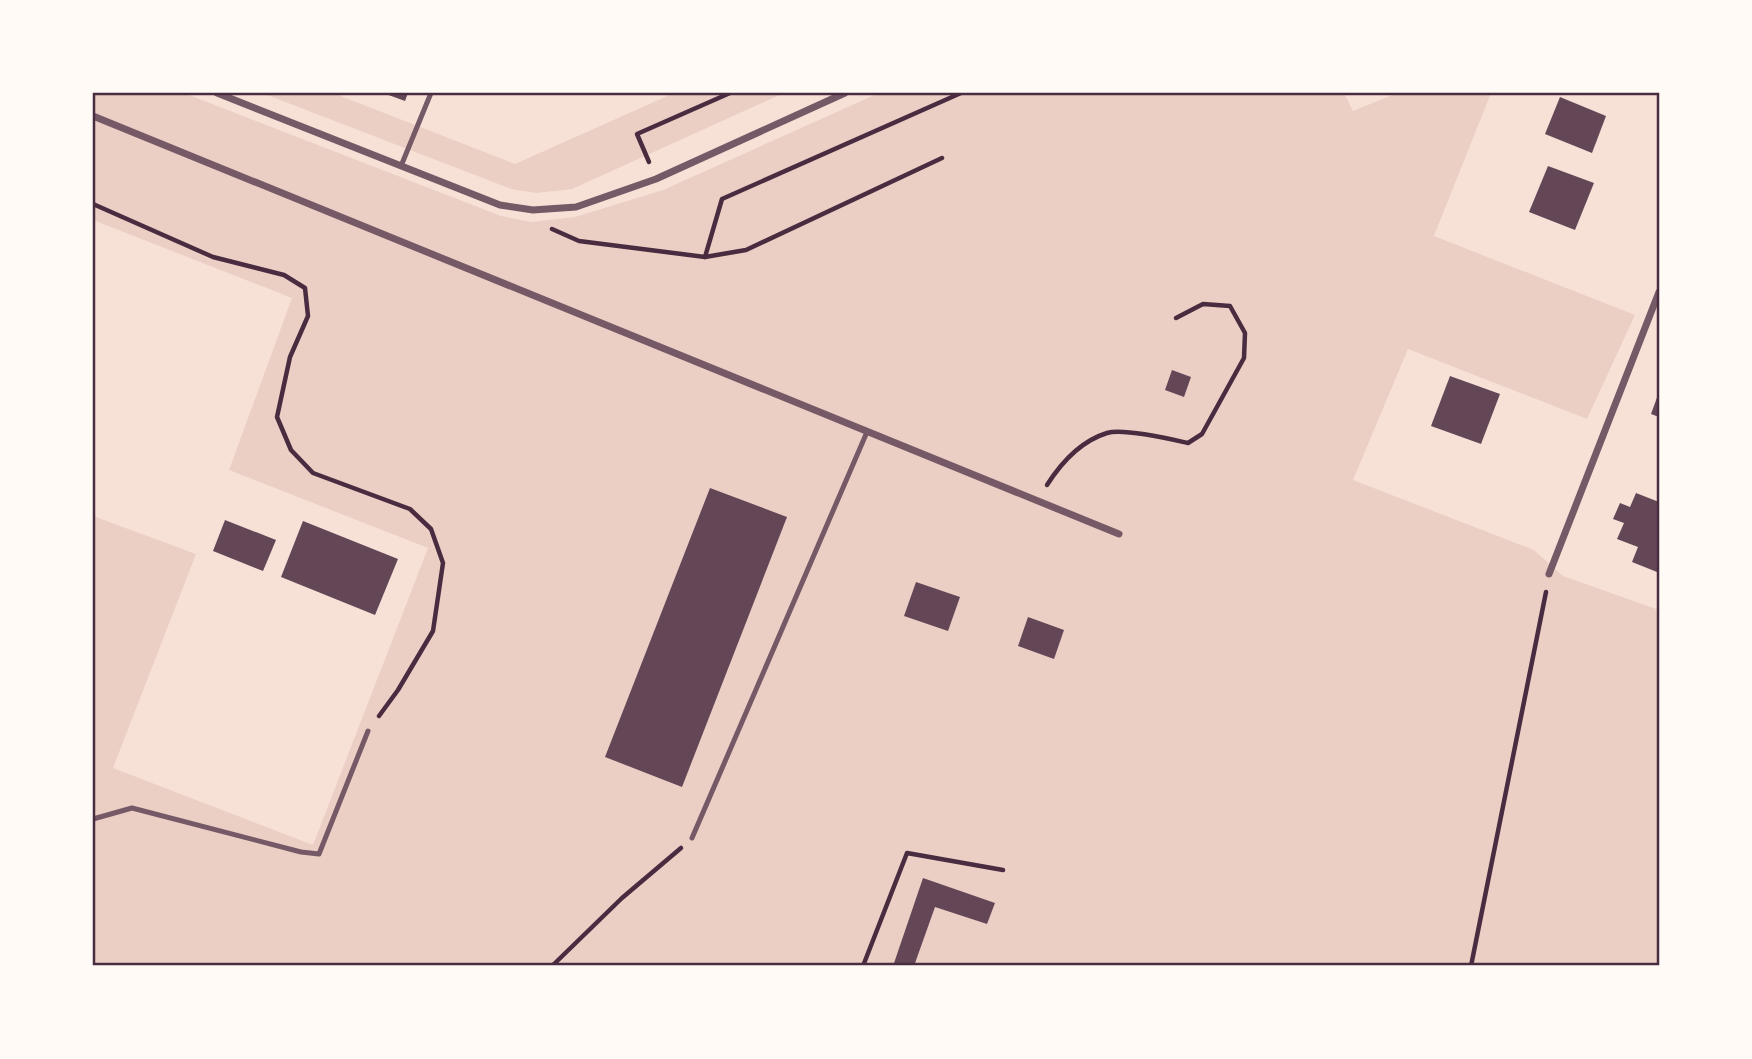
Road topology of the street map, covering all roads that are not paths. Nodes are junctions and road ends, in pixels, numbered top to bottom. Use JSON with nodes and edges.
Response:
{"nodes":[{"id":1,"x":217,"y":93,"type":"edge"},
{"id":2,"x":431,"y":93,"type":"edge"},
{"id":3,"x":845,"y":93,"type":"edge"},
{"id":4,"x":93,"y":116,"type":"edge"},
{"id":5,"x":401,"y":166,"type":"junction"},
{"id":6,"x":1659,"y":292,"type":"edge"},
{"id":7,"x":867,"y":432,"type":"junction"},
{"id":8,"x":1119,"y":534,"type":"dead end"},
{"id":9,"x":1549,"y":574,"type":"road end"},
{"id":10,"x":368,"y":731,"type":"road end"},
{"id":11,"x":93,"y":819,"type":"edge"},
{"id":12,"x":692,"y":838,"type":"road end"}],
"edges":[{"from":1,"to":5,"type":"street"},
{"from":2,"to":5,"type":"lane"},
{"from":3,"to":5,"type":"street"},
{"from":4,"to":7,"type":"street"},
{"from":6,"to":9,"type":"street"},
{"from":7,"to":8,"type":"street"},
{"from":7,"to":12,"type":"lane"},
{"from":10,"to":11,"type":"lane"}]}
